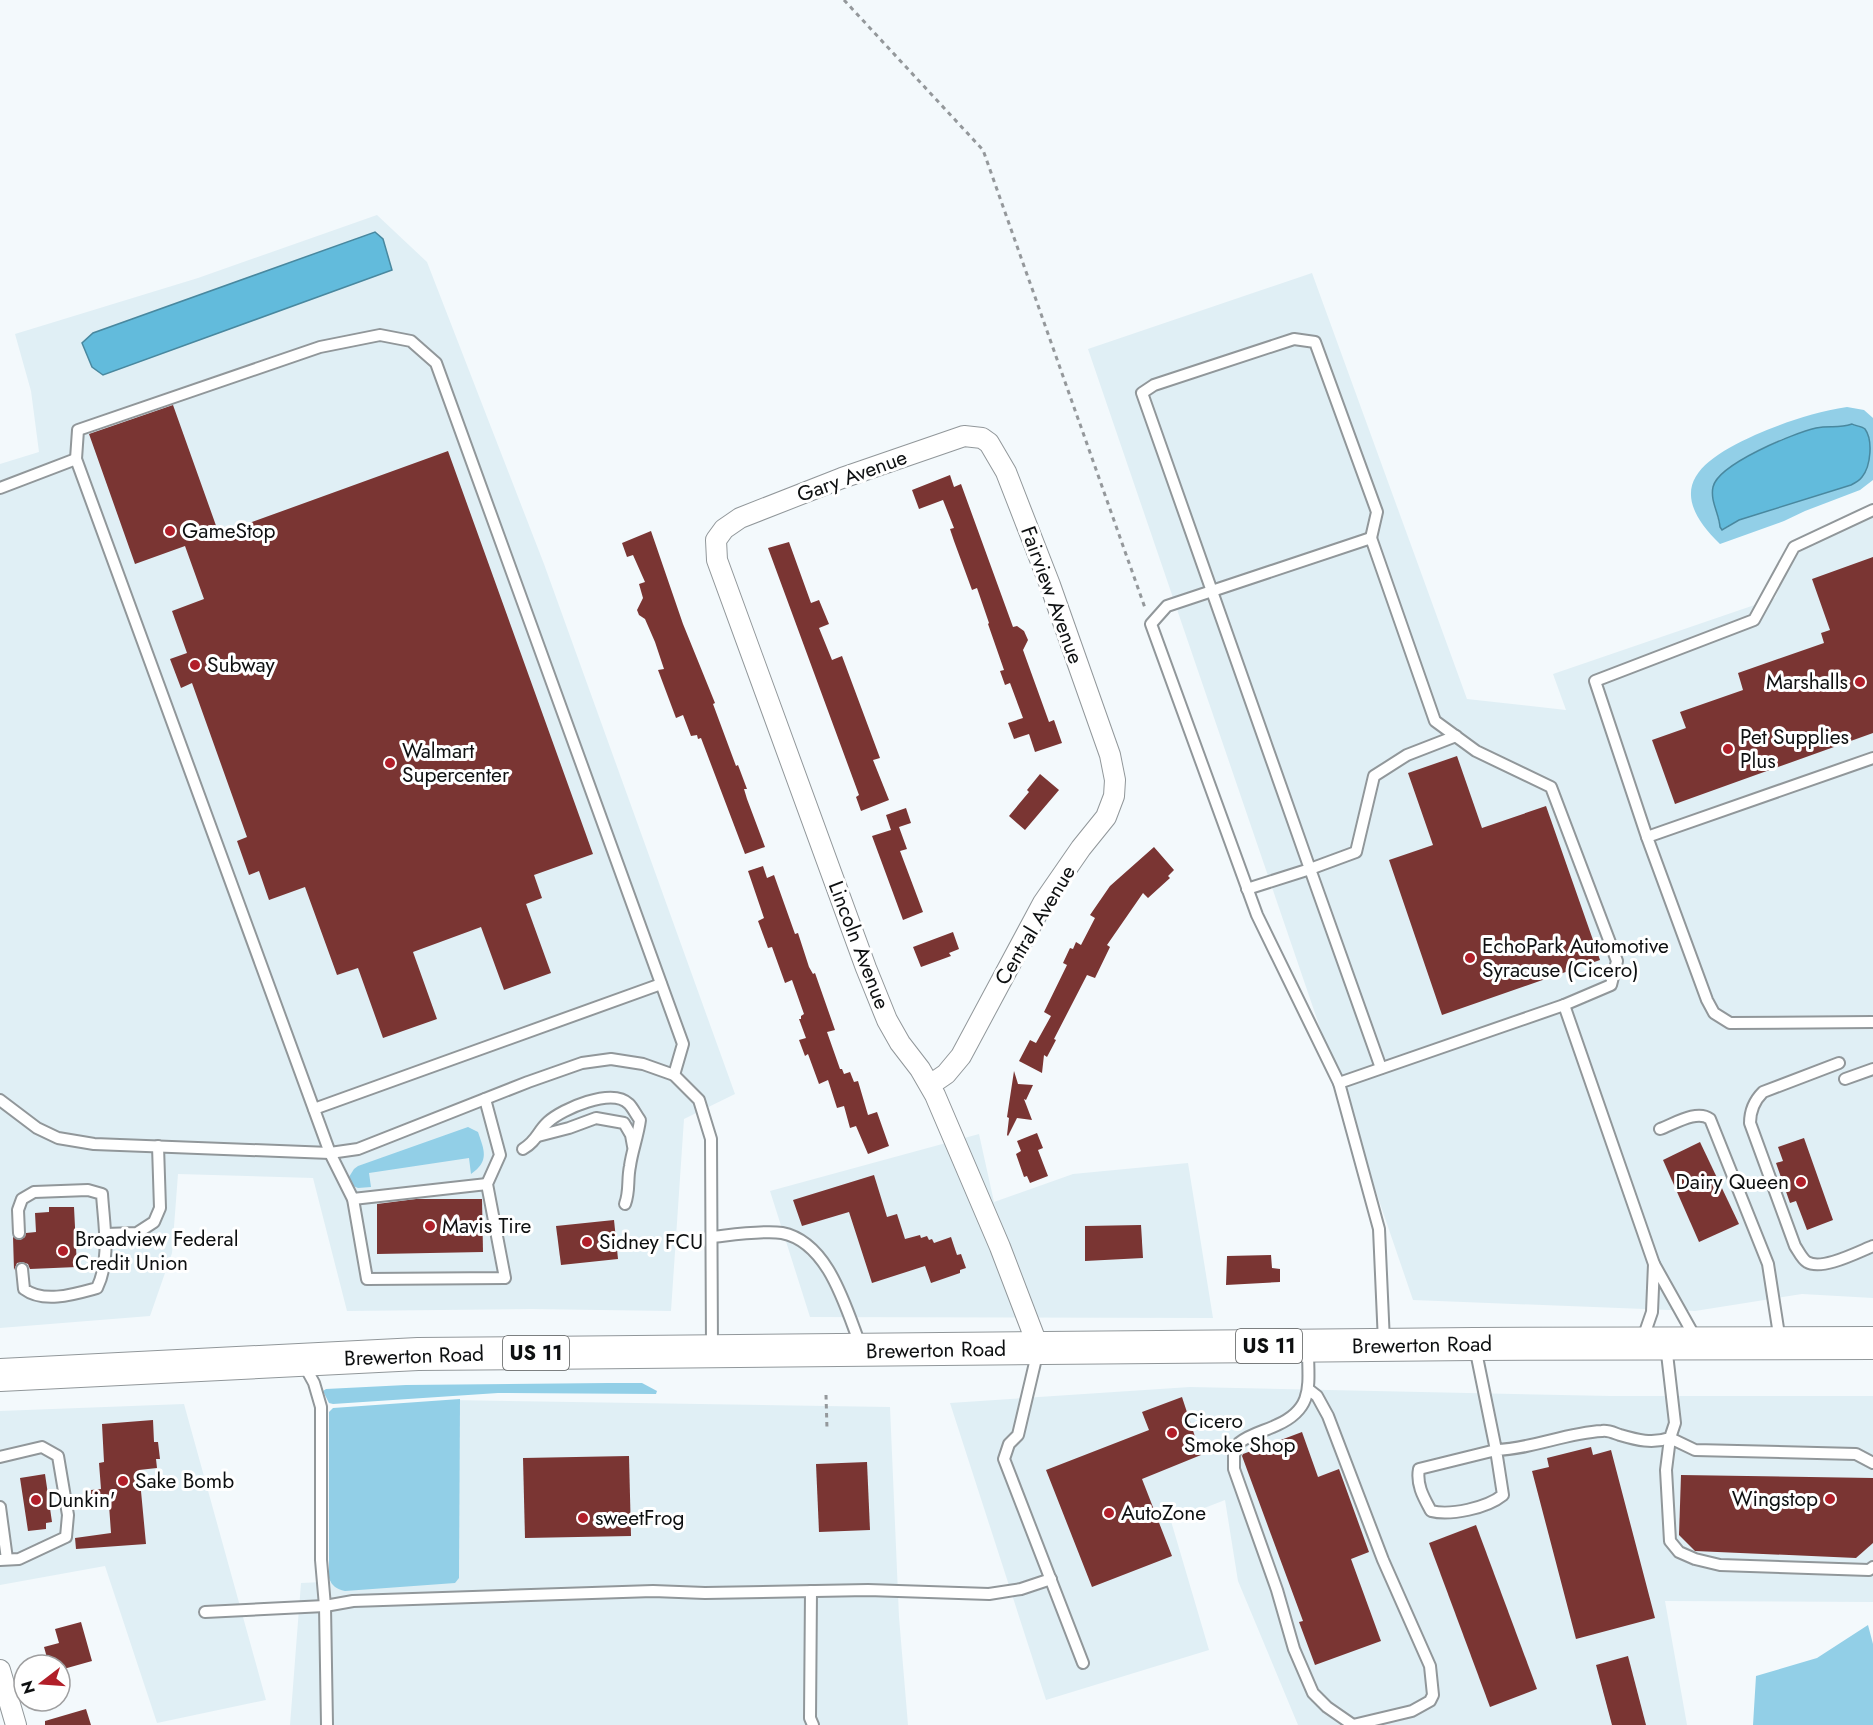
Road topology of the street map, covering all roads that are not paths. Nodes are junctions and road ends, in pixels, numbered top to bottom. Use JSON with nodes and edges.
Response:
{"nodes":[{"id":1,"x":985,"y":440,"type":"joint"},
{"id":2,"x":76,"y":459,"type":"junction"},
{"id":3,"x":0,"y":488,"type":"edge"},
{"id":4,"x":1873,"y":510,"type":"edge"},
{"id":5,"x":724,"y":529,"type":"joint"},
{"id":6,"x":1371,"y":538,"type":"junction"},
{"id":7,"x":1211,"y":591,"type":"junction"},
{"id":8,"x":1456,"y":736,"type":"junction"},
{"id":9,"x":1110,"y":755,"type":"joint"},
{"id":10,"x":1873,"y":758,"type":"edge"},
{"id":11,"x":1647,"y":837,"type":"junction"},
{"id":12,"x":1310,"y":869,"type":"junction"},
{"id":13,"x":1247,"y":889,"type":"junction"},
{"id":14,"x":661,"y":984,"type":"junction"},
{"id":15,"x":1564,"y":1005,"type":"junction"},
{"id":16,"x":1873,"y":1022,"type":"edge"},
{"id":17,"x":1839,"y":1063,"type":"dead end"},
{"id":18,"x":1381,"y":1068,"type":"junction"},
{"id":19,"x":1873,"y":1069,"type":"edge"},
{"id":20,"x":674,"y":1075,"type":"junction"},
{"id":21,"x":1845,"y":1079,"type":"dead end"},
{"id":22,"x":1339,"y":1083,"type":"junction"},
{"id":23,"x":930,"y":1085,"type":"junction"},
{"id":24,"x":485,"y":1099,"type":"junction"},
{"id":25,"x":0,"y":1100,"type":"edge"},
{"id":26,"x":314,"y":1109,"type":"junction"},
{"id":27,"x":1660,"y":1129,"type":"dead end"},
{"id":28,"x":538,"y":1136,"type":"junction"},
{"id":29,"x":158,"y":1146,"type":"junction"},
{"id":30,"x":523,"y":1149,"type":"dead end"},
{"id":31,"x":633,"y":1152,"type":"junction"},
{"id":32,"x":330,"y":1153,"type":"junction"},
{"id":33,"x":487,"y":1184,"type":"junction"},
{"id":34,"x":353,"y":1199,"type":"junction"},
{"id":35,"x":625,"y":1204,"type":"dead end"},
{"id":36,"x":19,"y":1233,"type":"dead end"},
{"id":37,"x":105,"y":1234,"type":"junction"},
{"id":38,"x":712,"y":1237,"type":"junction"},
{"id":39,"x":1873,"y":1246,"type":"edge"},
{"id":40,"x":1654,"y":1264,"type":"junction"},
{"id":41,"x":22,"y":1269,"type":"dead end"},
{"id":42,"x":1474,"y":1344,"type":"junction"},
{"id":43,"x":1654,"y":1344,"type":"junction"},
{"id":44,"x":1699,"y":1344,"type":"junction"},
{"id":45,"x":1781,"y":1344,"type":"junction"},
{"id":46,"x":1873,"y":1344,"type":"edge"},
{"id":47,"x":1384,"y":1345,"type":"junction"},
{"id":48,"x":1308,"y":1346,"type":"junction"},
{"id":49,"x":1039,"y":1349,"type":"junction"},
{"id":50,"x":862,"y":1351,"type":"junction"},
{"id":51,"x":712,"y":1352,"type":"junction"},
{"id":52,"x":302,"y":1360,"type":"junction"},
{"id":53,"x":0,"y":1375,"type":"edge"},
{"id":54,"x":1308,"y":1389,"type":"junction"},
{"id":55,"x":1670,"y":1438,"type":"junction"},
{"id":56,"x":1496,"y":1450,"type":"junction"},
{"id":57,"x":0,"y":1456,"type":"edge"},
{"id":58,"x":1873,"y":1463,"type":"edge"},
{"id":59,"x":0,"y":1507,"type":"edge"},
{"id":60,"x":4,"y":1560,"type":"edge"},
{"id":61,"x":1873,"y":1567,"type":"edge"},
{"id":62,"x":1051,"y":1579,"type":"junction"},
{"id":63,"x":811,"y":1592,"type":"junction"},
{"id":64,"x":325,"y":1606,"type":"junction"},
{"id":65,"x":205,"y":1612,"type":"dead end"},
{"id":66,"x":1083,"y":1663,"type":"dead end"},
{"id":67,"x":0,"y":1670,"type":"edge"},
{"id":68,"x":16,"y":1725,"type":"edge"},
{"id":69,"x":327,"y":1725,"type":"edge"},
{"id":70,"x":813,"y":1725,"type":"edge"},
{"id":71,"x":1353,"y":1725,"type":"edge"}],
"edges":[{"from":1,"to":5,"type":"street","name":"Gary Avenue"},
{"from":1,"to":9,"type":"street","name":"Fairview Avenue"},
{"from":2,"to":3,"type":"lane"},
{"from":2,"to":14,"type":"lane"},
{"from":2,"to":26,"type":"lane"},
{"from":4,"to":11,"type":"lane"},
{"from":5,"to":23,"type":"street","name":"Lincoln Avenue"},
{"from":6,"to":7,"type":"lane"},
{"from":6,"to":7,"type":"lane"},
{"from":6,"to":8,"type":"lane"},
{"from":7,"to":12,"type":"lane"},
{"from":7,"to":13,"type":"lane"},
{"from":8,"to":12,"type":"lane"},
{"from":8,"to":15,"type":"lane"},
{"from":9,"to":23,"type":"street","name":"Central Avenue"},
{"from":10,"to":11,"type":"lane"},
{"from":11,"to":16,"type":"lane"},
{"from":12,"to":13,"type":"lane"},
{"from":12,"to":18,"type":"lane"},
{"from":13,"to":22,"type":"lane"},
{"from":14,"to":20,"type":"lane"},
{"from":14,"to":26,"type":"lane"},
{"from":15,"to":18,"type":"lane"},
{"from":15,"to":40,"type":"lane"},
{"from":17,"to":39,"type":"lane"},
{"from":18,"to":22,"type":"lane"},
{"from":19,"to":21,"type":"lane"},
{"from":20,"to":24,"type":"lane"},
{"from":20,"to":38,"type":"lane"},
{"from":22,"to":47,"type":"lane"},
{"from":23,"to":49,"type":"street","name":"Lincoln Avenue"},
{"from":24,"to":32,"type":"lane"},
{"from":24,"to":33,"type":"lane"},
{"from":25,"to":29,"type":"lane"},
{"from":26,"to":32,"type":"lane"},
{"from":27,"to":45,"type":"lane"},
{"from":28,"to":30,"type":"lane"},
{"from":28,"to":31,"type":"lane"},
{"from":28,"to":31,"type":"lane"},
{"from":29,"to":32,"type":"lane"},
{"from":29,"to":37,"type":"lane"},
{"from":31,"to":35,"type":"lane"},
{"from":32,"to":34,"type":"lane"},
{"from":33,"to":34,"type":"lane"},
{"from":33,"to":34,"type":"lane"},
{"from":36,"to":37,"type":"lane"},
{"from":37,"to":41,"type":"lane"},
{"from":38,"to":50,"type":"lane"},
{"from":38,"to":51,"type":"lane"},
{"from":40,"to":43,"type":"lane"},
{"from":40,"to":44,"type":"lane"},
{"from":42,"to":43,"type":"main road","name":"Brewerton Road","number":"US 11"},
{"from":42,"to":47,"type":"main road","name":"Brewerton Road","number":"US 11"},
{"from":42,"to":56,"type":"lane"},
{"from":43,"to":44,"type":"main road","name":"Brewerton Road","number":"US 11"},
{"from":43,"to":55,"type":"lane"},
{"from":44,"to":45,"type":"main road","name":"Brewerton Road","number":"US 11"},
{"from":45,"to":46,"type":"main road","name":"Brewerton Road","number":"US 11"},
{"from":47,"to":48,"type":"main road","name":"Brewerton Road","number":"US 11"},
{"from":48,"to":49,"type":"main road","name":"Brewerton Road","number":"US 11"},
{"from":48,"to":54,"type":"lane"},
{"from":49,"to":50,"type":"main road","name":"Brewerton Road","number":"US 11"},
{"from":49,"to":62,"type":"lane"},
{"from":50,"to":51,"type":"main road","name":"Brewerton Road","number":"US 11"},
{"from":51,"to":52,"type":"main road","name":"Brewerton Road","number":"US 11"},
{"from":52,"to":53,"type":"main road","name":"Brewerton Road","number":"US 11"},
{"from":52,"to":64,"type":"lane"},
{"from":54,"to":71,"type":"lane"},
{"from":54,"to":71,"type":"lane"},
{"from":55,"to":56,"type":"lane"},
{"from":55,"to":58,"type":"lane"},
{"from":55,"to":61,"type":"lane"},
{"from":56,"to":56,"type":"lane"},
{"from":57,"to":60,"type":"lane"},
{"from":59,"to":60,"type":"lane"},
{"from":62,"to":63,"type":"lane"},
{"from":62,"to":66,"type":"lane"},
{"from":63,"to":64,"type":"lane"},
{"from":63,"to":70,"type":"lane"},
{"from":64,"to":65,"type":"lane"},
{"from":64,"to":69,"type":"lane"},
{"from":67,"to":68,"type":"street"}]}
